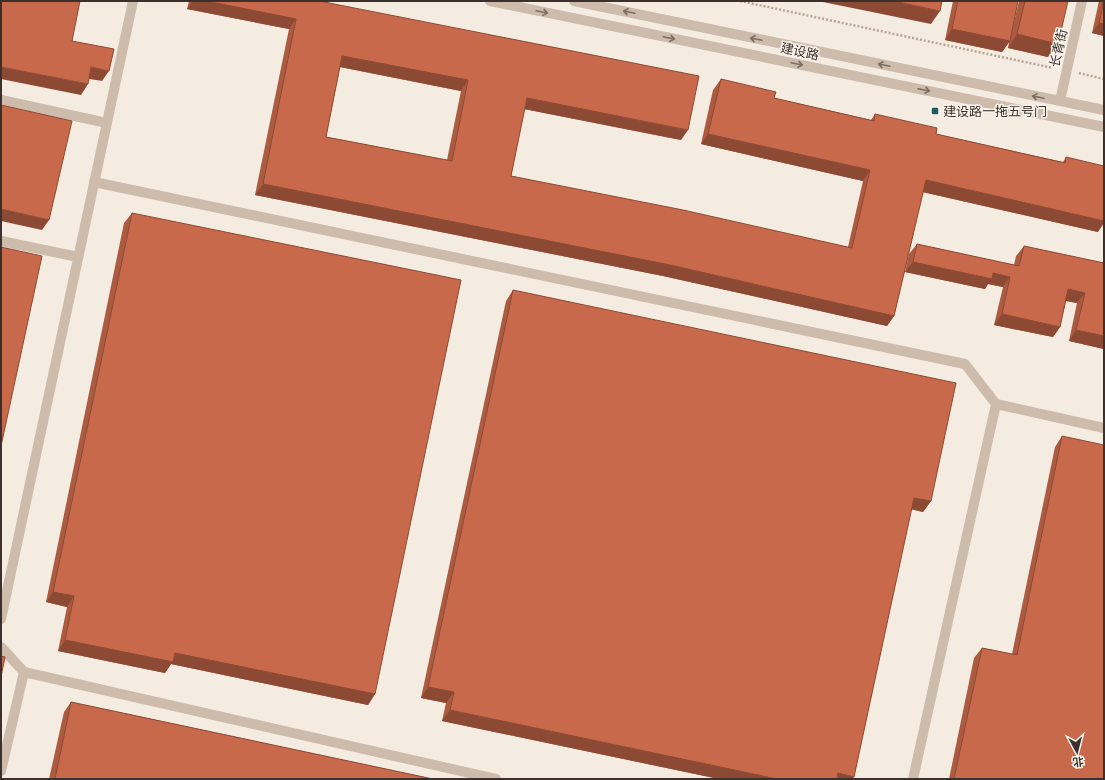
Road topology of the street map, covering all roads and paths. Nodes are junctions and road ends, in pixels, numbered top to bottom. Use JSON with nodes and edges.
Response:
{"nodes":[{"id":1,"x":133,"y":1,"type":"edge"},
{"id":2,"x":490,"y":1,"type":"edge"},
{"id":3,"x":574,"y":1,"type":"edge"},
{"id":4,"x":740,"y":1,"type":"edge"},
{"id":5,"x":1082,"y":1,"type":"edge"},
{"id":6,"x":1067,"y":71,"type":"junction"},
{"id":7,"x":1104,"y":79,"type":"edge"},
{"id":8,"x":1,"y":100,"type":"edge"},
{"id":9,"x":1060,"y":101,"type":"junction"},
{"id":10,"x":1104,"y":110,"type":"edge"},
{"id":11,"x":107,"y":123,"type":"junction"},
{"id":12,"x":1104,"y":127,"type":"edge"},
{"id":13,"x":94,"y":182,"type":"junction"},
{"id":14,"x":1,"y":241,"type":"edge"},
{"id":15,"x":78,"y":257,"type":"junction"},
{"id":16,"x":996,"y":404,"type":"junction"},
{"id":17,"x":1104,"y":428,"type":"edge"},
{"id":18,"x":1,"y":619,"type":"edge"},
{"id":19,"x":1,"y":647,"type":"edge"},
{"id":20,"x":24,"y":672,"type":"junction"},
{"id":21,"x":1,"y":771,"type":"edge"},
{"id":22,"x":496,"y":779,"type":"edge"},
{"id":23,"x":914,"y":779,"type":"edge"}],
"edges":[{"from":1,"to":11,"type":"street"},
{"from":2,"to":12,"type":"street","name":"建设路","one_way":true},
{"from":9,"to":3,"type":"street","name":"建设路","one_way":true},
{"from":4,"to":6,"type":"path"},
{"from":5,"to":6,"type":"street","name":"长青街"},
{"from":6,"to":7,"type":"path"},
{"from":6,"to":9,"type":"street","name":"长青街"},
{"from":8,"to":11,"type":"street"},
{"from":9,"to":10,"type":"street","name":"建设路"},
{"from":11,"to":13,"type":"street"},
{"from":13,"to":15,"type":"street"},
{"from":13,"to":16,"type":"street"},
{"from":14,"to":15,"type":"street"},
{"from":15,"to":18,"type":"street"},
{"from":16,"to":17,"type":"street"},
{"from":16,"to":23,"type":"street"},
{"from":19,"to":20,"type":"street"},
{"from":20,"to":21,"type":"street"},
{"from":20,"to":22,"type":"street"}]}
